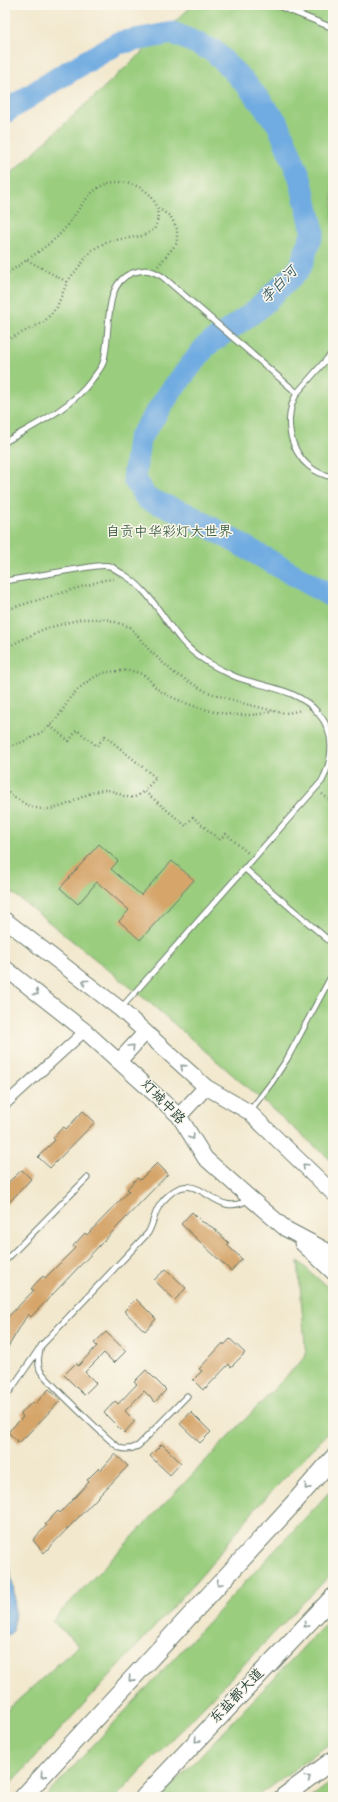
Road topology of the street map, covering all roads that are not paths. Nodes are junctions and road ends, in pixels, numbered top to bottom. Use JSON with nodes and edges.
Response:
{"nodes":[{"id":1,"x":276,"y":5,"type":"edge"},
{"id":2,"x":333,"y":28,"type":"edge"},
{"id":3,"x":333,"y":352,"type":"edge"},
{"id":4,"x":297,"y":393,"type":"junction"},
{"id":5,"x":5,"y":442,"type":"edge"},
{"id":6,"x":333,"y":477,"type":"edge"},
{"id":7,"x":5,"y":581,"type":"edge"},
{"id":8,"x":244,"y":868,"type":"junction"},
{"id":9,"x":5,"y":920,"type":"edge"},
{"id":10,"x":333,"y":944,"type":"edge"},
{"id":11,"x":5,"y":968,"type":"edge"},
{"id":12,"x":333,"y":973,"type":"edge"},
{"id":13,"x":120,"y":1010,"type":"junction"},
{"id":14,"x":85,"y":1031,"type":"junction"},
{"id":15,"x":145,"y":1033,"type":"junction"},
{"id":16,"x":119,"y":1061,"type":"junction"},
{"id":17,"x":206,"y":1087,"type":"junction"},
{"id":18,"x":5,"y":1104,"type":"edge"},
{"id":19,"x":248,"y":1112,"type":"junction"},
{"id":20,"x":179,"y":1116,"type":"junction"},
{"id":21,"x":87,"y":1178,"type":"dead end"},
{"id":22,"x":332,"y":1192,"type":"edge"},
{"id":23,"x":250,"y":1198,"type":"junction"},
{"id":24,"x":286,"y":1229,"type":"junction"},
{"id":25,"x":333,"y":1254,"type":"edge"},
{"id":26,"x":5,"y":1261,"type":"edge"},
{"id":27,"x":333,"y":1272,"type":"edge"},
{"id":28,"x":41,"y":1346,"type":"junction"},
{"id":29,"x":187,"y":1396,"type":"dead end"},
{"id":30,"x":5,"y":1398,"type":"edge"},
{"id":31,"x":333,"y":1458,"type":"edge"},
{"id":32,"x":333,"y":1597,"type":"edge"},
{"id":33,"x":333,"y":1760,"type":"edge"},
{"id":34,"x":23,"y":1797,"type":"edge"},
{"id":35,"x":144,"y":1797,"type":"edge"},
{"id":36,"x":283,"y":1797,"type":"edge"}],
"edges":[{"from":1,"to":2,"type":"lane"},
{"from":3,"to":4,"type":"lane"},
{"from":4,"to":5,"type":"lane"},
{"from":4,"to":6,"type":"lane"},
{"from":7,"to":8,"type":"lane"},
{"from":8,"to":10,"type":"lane"},
{"from":8,"to":13,"type":"lane"},
{"from":13,"to":9,"type":"main road","one_way":true},
{"from":11,"to":14,"type":"main road","name":"灯城中路","one_way":true},
{"from":12,"to":19,"type":"lane"},
{"from":13,"to":15,"type":"main road"},
{"from":14,"to":16,"type":"main road","name":"灯城中路"},
{"from":14,"to":18,"type":"street"},
{"from":16,"to":15,"type":"main road","one_way":true},
{"from":17,"to":15,"type":"main road","one_way":true},
{"from":16,"to":20,"type":"main road","name":"灯城中路"},
{"from":17,"to":19,"type":"main road"},
{"from":17,"to":20,"type":"main road"},
{"from":22,"to":19,"type":"main road","one_way":true},
{"from":20,"to":23,"type":"main road","name":"灯城中路","one_way":true},
{"from":21,"to":26,"type":"lane"},
{"from":23,"to":24,"type":"main road","name":"灯城中路"},
{"from":23,"to":28,"type":"lane"},
{"from":24,"to":25,"type":"main road","name":"灯城中路"},
{"from":24,"to":27,"type":"main road"},
{"from":28,"to":29,"type":"lane"},
{"from":28,"to":30,"type":"lane"},
{"from":31,"to":34,"type":"highway","one_way":true},
{"from":32,"to":35,"type":"highway","name":"东盐都大道","one_way":true},
{"from":36,"to":33,"type":"highway","one_way":true}]}
